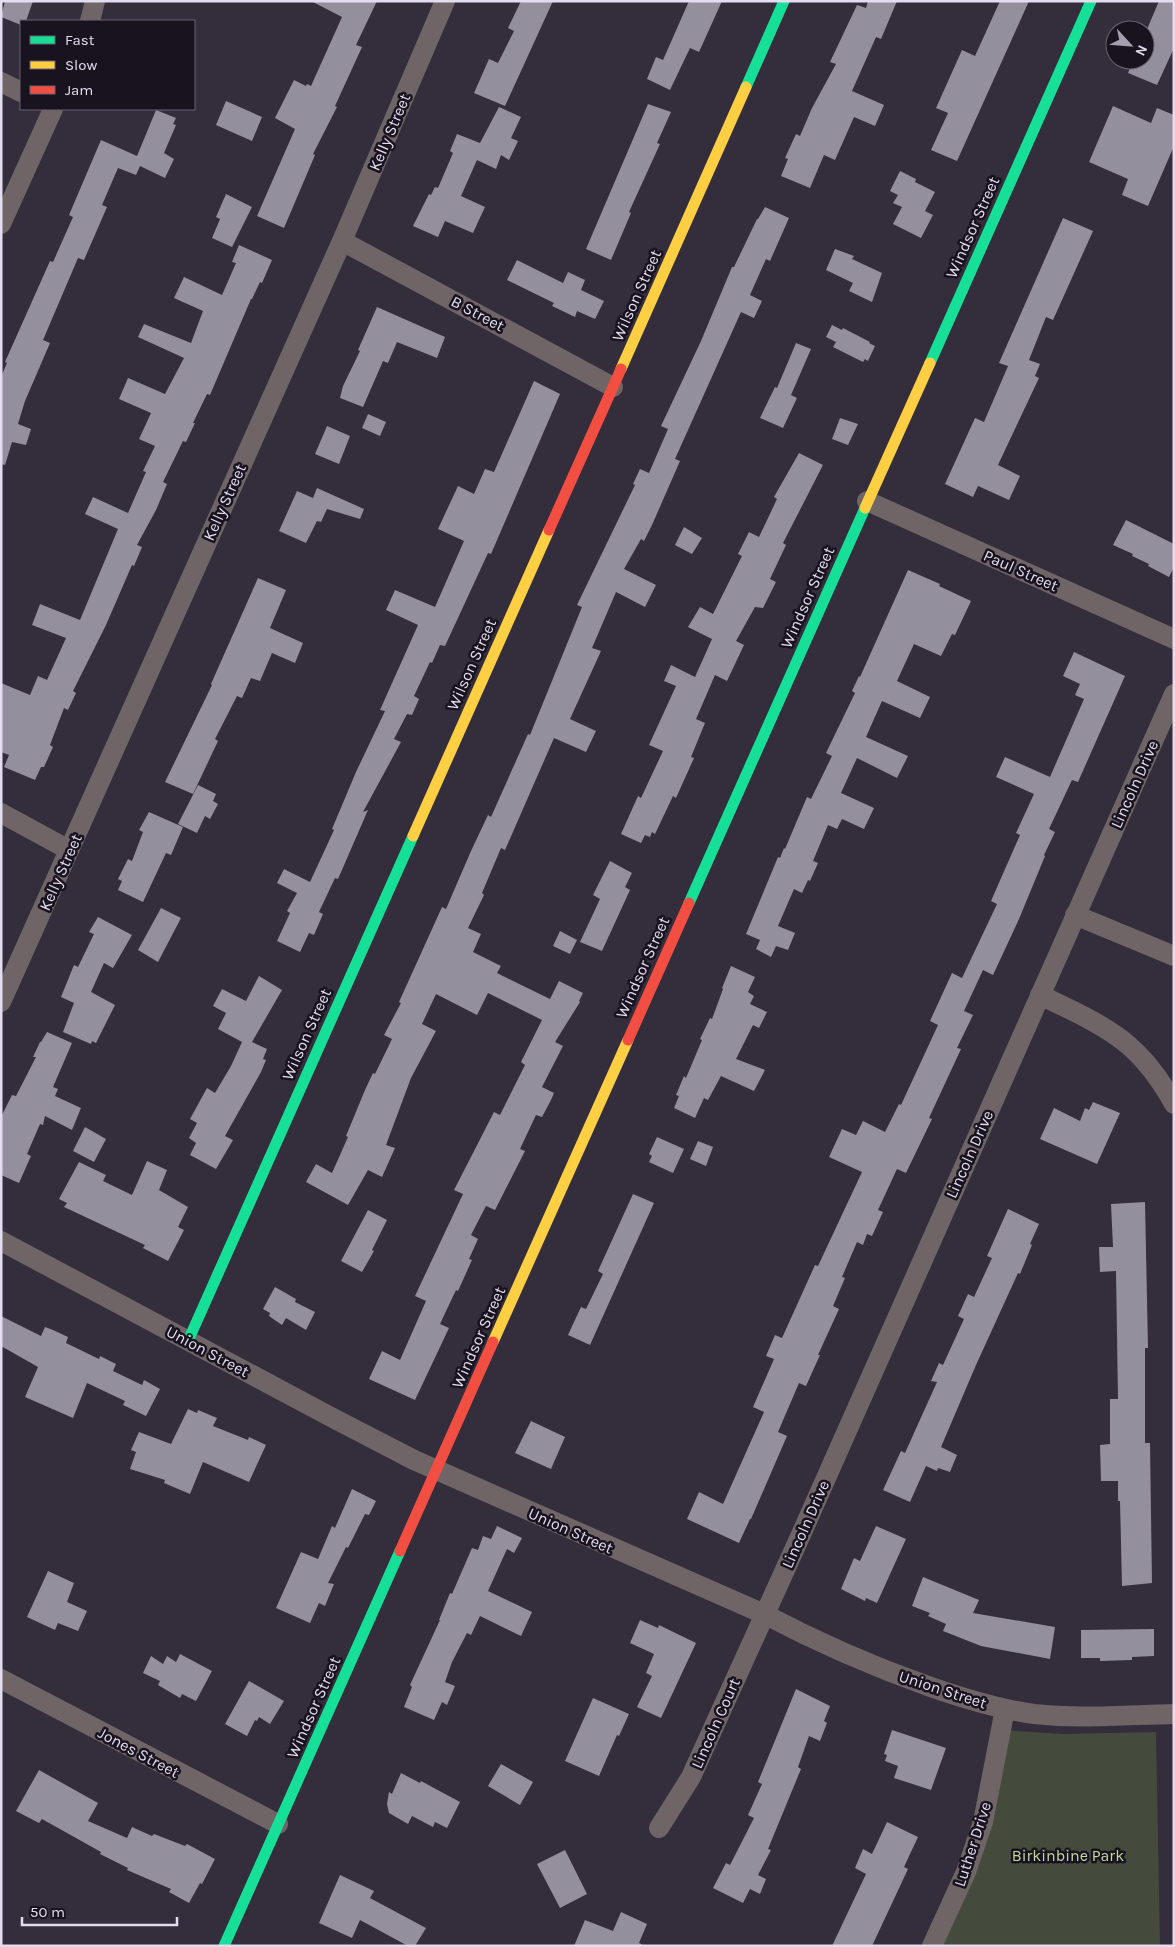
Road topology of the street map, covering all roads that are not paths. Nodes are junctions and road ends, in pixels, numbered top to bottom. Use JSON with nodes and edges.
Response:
{"nodes":[{"id":1,"x":95,"y":1,"type":"edge"},
{"id":2,"x":445,"y":1,"type":"edge"},
{"id":3,"x":784,"y":1,"type":"edge"},
{"id":4,"x":1091,"y":1,"type":"edge"},
{"id":5,"x":90,"y":20,"type":"edge"},
{"id":6,"x":1,"y":82,"type":"edge"},
{"id":7,"x":20,"y":92,"type":"edge"},
{"id":8,"x":53,"y":110,"type":"edge"},
{"id":9,"x":1,"y":224,"type":"edge"},
{"id":10,"x":342,"y":241,"type":"junction"},
{"id":11,"x":613,"y":386,"type":"junction"},
{"id":12,"x":868,"y":501,"type":"junction"},
{"id":13,"x":1174,"y":639,"type":"edge"},
{"id":14,"x":1174,"y":694,"type":"edge"},
{"id":15,"x":1,"y":813,"type":"edge"},
{"id":16,"x":69,"y":850,"type":"junction"},
{"id":17,"x":1075,"y":915,"type":"junction"},
{"id":18,"x":1174,"y":956,"type":"edge"},
{"id":19,"x":1040,"y":995,"type":"junction"},
{"id":20,"x":1,"y":1002,"type":"edge"},
{"id":21,"x":1174,"y":1104,"type":"edge"},
{"id":22,"x":1,"y":1241,"type":"edge"},
{"id":23,"x":188,"y":1341,"type":"junction"},
{"id":24,"x":437,"y":1469,"type":"junction"},
{"id":25,"x":764,"y":1614,"type":"junction"},
{"id":26,"x":1,"y":1680,"type":"edge"},
{"id":27,"x":1005,"y":1709,"type":"junction"},
{"id":28,"x":1174,"y":1714,"type":"edge"},
{"id":29,"x":278,"y":1824,"type":"junction"},
{"id":30,"x":659,"y":1828,"type":"dead end"},
{"id":31,"x":224,"y":1946,"type":"edge"},
{"id":32,"x":932,"y":1946,"type":"edge"}],
"edges":[{"from":1,"to":5,"type":"street"},
{"from":2,"to":10,"type":"street","name":"Kelly Street"},
{"from":3,"to":11,"type":"main road","name":"Wilson Street"},
{"from":4,"to":12,"type":"main road","name":"Windsor Street"},
{"from":6,"to":7,"type":"street"},
{"from":8,"to":9,"type":"street"},
{"from":10,"to":11,"type":"street","name":"B Street"},
{"from":10,"to":16,"type":"street","name":"Kelly Street"},
{"from":11,"to":23,"type":"main road","name":"Wilson Street"},
{"from":12,"to":13,"type":"street","name":"Paul Street"},
{"from":12,"to":24,"type":"main road","name":"Windsor Street"},
{"from":14,"to":17,"type":"street","name":"Lincoln Drive"},
{"from":15,"to":16,"type":"street"},
{"from":16,"to":20,"type":"street","name":"Kelly Street"},
{"from":17,"to":18,"type":"street"},
{"from":17,"to":19,"type":"street","name":"Lincoln Drive"},
{"from":19,"to":21,"type":"street"},
{"from":19,"to":25,"type":"street","name":"Lincoln Drive"},
{"from":22,"to":23,"type":"street","name":"Union Street"},
{"from":23,"to":24,"type":"street","name":"Union Street"},
{"from":24,"to":25,"type":"street","name":"Union Street"},
{"from":24,"to":29,"type":"main road","name":"Windsor Street"},
{"from":25,"to":27,"type":"street","name":"Union Street"},
{"from":25,"to":30,"type":"street","name":"Lincoln Court"},
{"from":26,"to":29,"type":"street","name":"Jones Street"},
{"from":27,"to":28,"type":"street","name":"Union Street"},
{"from":27,"to":32,"type":"street","name":"Luther Drive"},
{"from":29,"to":31,"type":"main road","name":"Windsor Street"}]}
